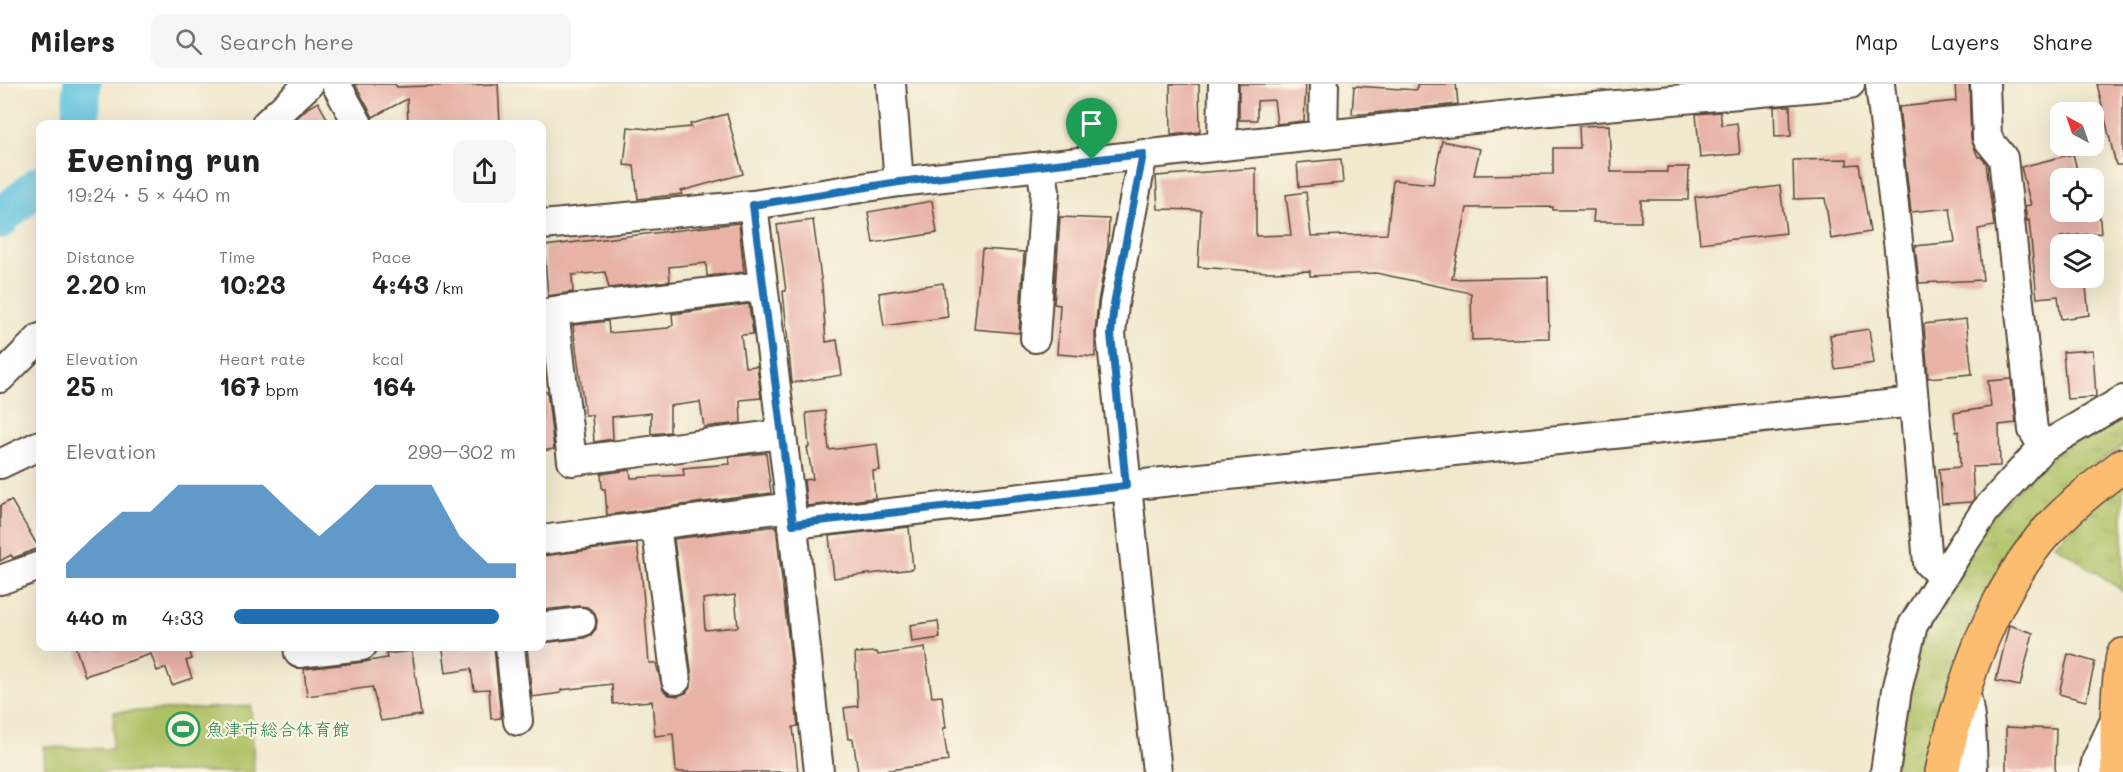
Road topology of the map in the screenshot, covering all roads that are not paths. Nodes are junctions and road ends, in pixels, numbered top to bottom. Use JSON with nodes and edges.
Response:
{"nodes":[{"id":1,"x":309,"y":84,"type":"edge"},
{"id":2,"x":336,"y":84,"type":"edge"},
{"id":3,"x":891,"y":84,"type":"edge"},
{"id":4,"x":1223,"y":84,"type":"edge"},
{"id":5,"x":1324,"y":84,"type":"edge"},
{"id":6,"x":1850,"y":84,"type":"edge"},
{"id":7,"x":1880,"y":84,"type":"edge"},
{"id":8,"x":1985,"y":84,"type":"edge"},
{"id":9,"x":1804,"y":86,"type":"edge"},
{"id":10,"x":270,"y":120,"type":"edge"},
{"id":11,"x":356,"y":120,"type":"edge"},
{"id":12,"x":1323,"y":135,"type":"junction"},
{"id":13,"x":1222,"y":146,"type":"junction"},
{"id":14,"x":1143,"y":154,"type":"junction"},
{"id":15,"x":1041,"y":166,"type":"junction"},
{"id":16,"x":899,"y":182,"type":"junction"},
{"id":17,"x":753,"y":205,"type":"junction"},
{"id":18,"x":546,"y":225,"type":"edge"},
{"id":19,"x":763,"y":286,"type":"junction"},
{"id":20,"x":1035,"y":338,"type":"dead end"},
{"id":21,"x":36,"y":342,"type":"edge"},
{"id":22,"x":0,"y":378,"type":"edge"},
{"id":23,"x":2123,"y":400,"type":"edge"},
{"id":24,"x":1914,"y":402,"type":"junction"},
{"id":25,"x":782,"y":434,"type":"junction"},
{"id":26,"x":36,"y":446,"type":"edge"},
{"id":27,"x":2043,"y":447,"type":"junction"},
{"id":28,"x":2,"y":455,"type":"edge"},
{"id":29,"x":2123,"y":465,"type":"edge"},
{"id":30,"x":1126,"y":486,"type":"junction"},
{"id":31,"x":792,"y":516,"type":"junction"},
{"id":32,"x":656,"y":525,"type":"junction"},
{"id":33,"x":546,"y":539,"type":"edge"},
{"id":34,"x":36,"y":567,"type":"edge"},
{"id":35,"x":1943,"y":576,"type":"junction"},
{"id":36,"x":0,"y":580,"type":"edge"},
{"id":37,"x":581,"y":622,"type":"dead end"},
{"id":38,"x":546,"y":626,"type":"edge"},
{"id":39,"x":299,"y":651,"type":"edge"},
{"id":40,"x":317,"y":651,"type":"edge"},
{"id":41,"x":511,"y":651,"type":"edge"},
{"id":42,"x":2123,"y":655,"type":"edge"},
{"id":43,"x":676,"y":681,"type":"dead end"},
{"id":44,"x":1964,"y":688,"type":"junction"},
{"id":45,"x":2116,"y":718,"type":"junction"},
{"id":46,"x":518,"y":721,"type":"dead end"},
{"id":47,"x":819,"y":772,"type":"edge"},
{"id":48,"x":1157,"y":772,"type":"edge"},
{"id":49,"x":1885,"y":772,"type":"edge"},
{"id":50,"x":1942,"y":772,"type":"edge"},
{"id":51,"x":1973,"y":772,"type":"edge"},
{"id":52,"x":2094,"y":772,"type":"edge"},
{"id":53,"x":2118,"y":772,"type":"edge"}],
"edges":[{"from":1,"to":10,"type":"street"},
{"from":2,"to":11,"type":"street"},
{"from":3,"to":16,"type":"street"},
{"from":4,"to":13,"type":"street"},
{"from":5,"to":12,"type":"street"},
{"from":6,"to":9,"type":"street"},
{"from":7,"to":24,"type":"street"},
{"from":8,"to":27,"type":"street"},
{"from":9,"to":12,"type":"street"},
{"from":12,"to":13,"type":"street"},
{"from":13,"to":14,"type":"street"},
{"from":14,"to":15,"type":"street"},
{"from":14,"to":30,"type":"street"},
{"from":15,"to":16,"type":"street"},
{"from":15,"to":20,"type":"street"},
{"from":16,"to":17,"type":"street"},
{"from":17,"to":18,"type":"street"},
{"from":17,"to":19,"type":"street"},
{"from":19,"to":25,"type":"street"},
{"from":19,"to":25,"type":"street"},
{"from":21,"to":22,"type":"street"},
{"from":23,"to":27,"type":"street"},
{"from":24,"to":30,"type":"street"},
{"from":24,"to":35,"type":"street"},
{"from":25,"to":31,"type":"street"},
{"from":26,"to":28,"type":"street"},
{"from":27,"to":35,"type":"street"},
{"from":29,"to":44,"type":"highway"},
{"from":30,"to":31,"type":"street"},
{"from":30,"to":48,"type":"street"},
{"from":31,"to":32,"type":"street"},
{"from":31,"to":47,"type":"street"},
{"from":32,"to":33,"type":"street"},
{"from":32,"to":43,"type":"street"},
{"from":34,"to":36,"type":"street"},
{"from":35,"to":49,"type":"street"},
{"from":37,"to":38,"type":"street"},
{"from":39,"to":40,"type":"street"},
{"from":41,"to":46,"type":"street"},
{"from":42,"to":45,"type":"highway"},
{"from":44,"to":50,"type":"highway"},
{"from":44,"to":51,"type":"street"},
{"from":45,"to":52,"type":"street"},
{"from":45,"to":53,"type":"highway"}]}
